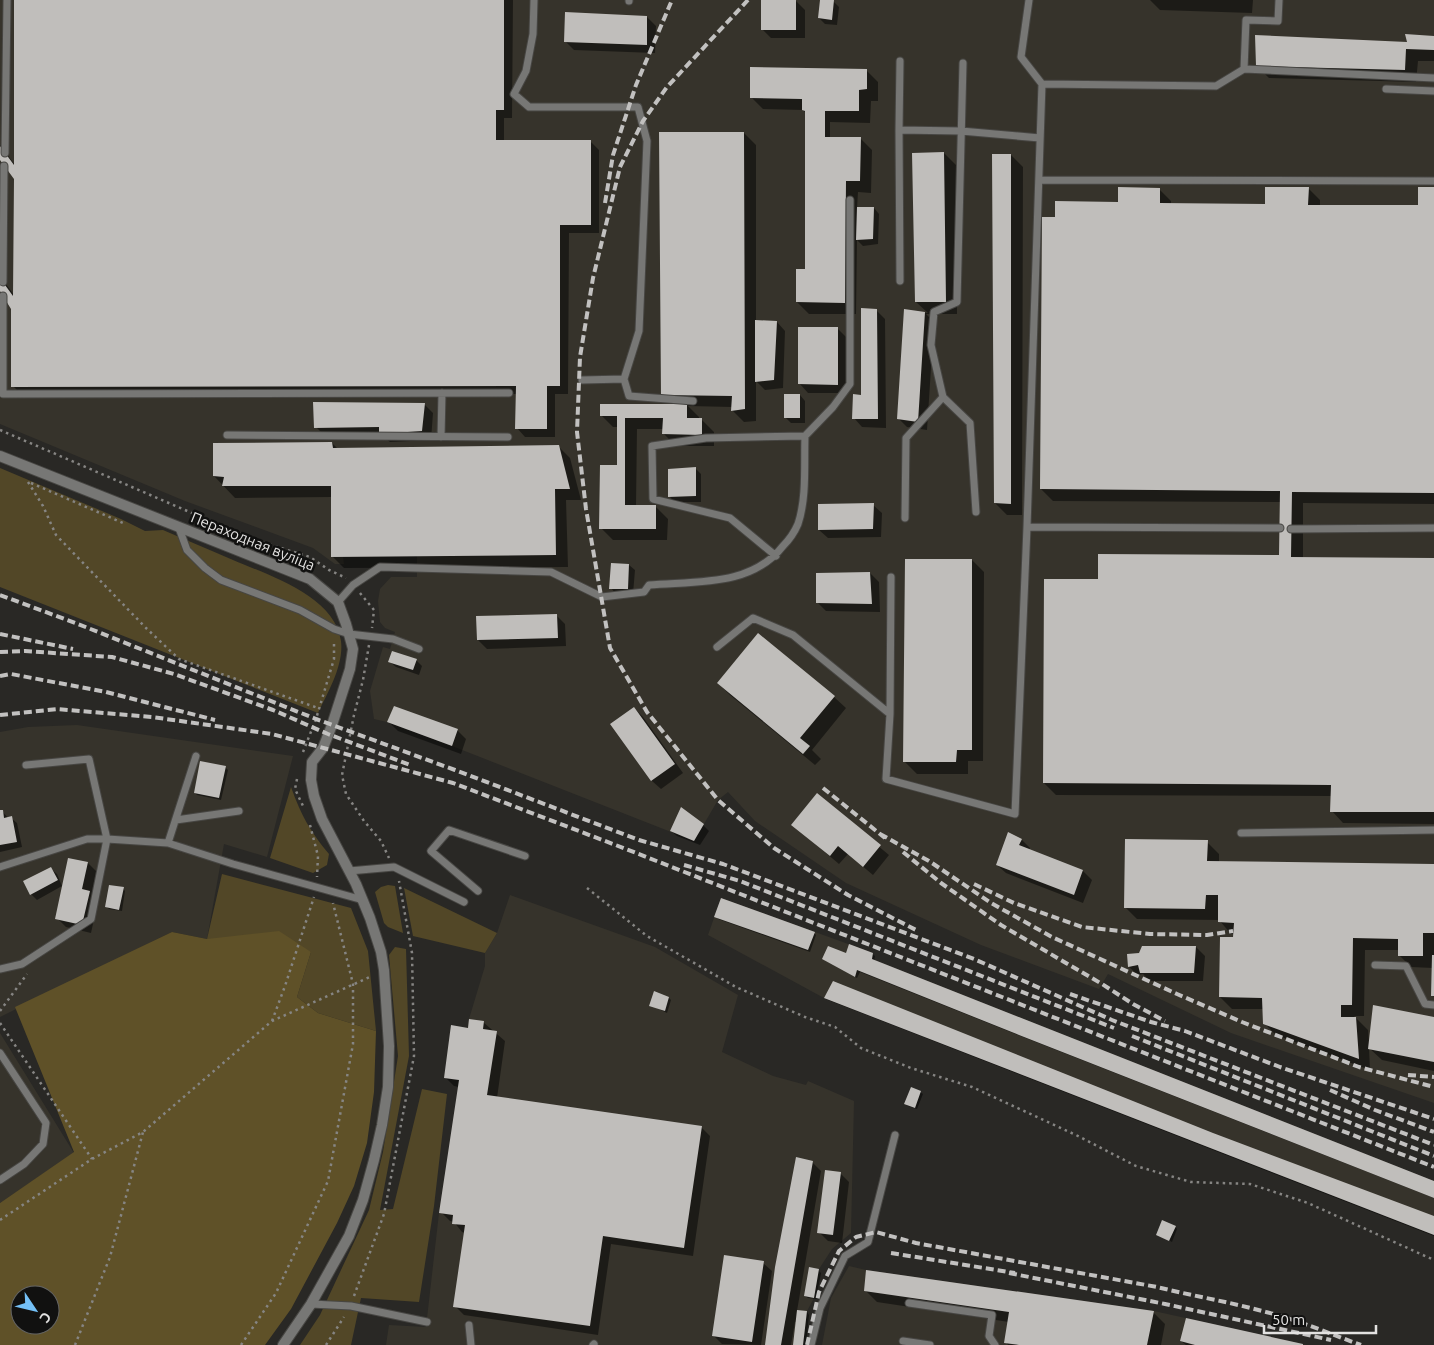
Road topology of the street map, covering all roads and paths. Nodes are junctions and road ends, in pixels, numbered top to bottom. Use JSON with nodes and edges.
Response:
{"nodes":[{"id":1,"x":7,"y":0,"type":"edge"},
{"id":2,"x":534,"y":0,"type":"edge"},
{"id":3,"x":1029,"y":0,"type":"edge"},
{"id":4,"x":1279,"y":0,"type":"edge"},
{"id":5,"x":900,"y":61,"type":"dead end"},
{"id":6,"x":963,"y":63,"type":"dead end"},
{"id":7,"x":1244,"y":69,"type":"junction"},
{"id":8,"x":1434,"y":78,"type":"edge"},
{"id":9,"x":1042,"y":84,"type":"junction"},
{"id":10,"x":1386,"y":89,"type":"dead end"},
{"id":11,"x":1434,"y":91,"type":"edge"},
{"id":12,"x":899,"y":130,"type":"junction"},
{"id":13,"x":962,"y":131,"type":"junction"},
{"id":14,"x":1040,"y":138,"type":"junction"},
{"id":15,"x":5,"y":153,"type":"dead end"},
{"id":16,"x":4,"y":166,"type":"dead end"},
{"id":17,"x":1038,"y":180,"type":"junction"},
{"id":18,"x":1434,"y":181,"type":"edge"},
{"id":19,"x":850,"y":200,"type":"dead end"},
{"id":20,"x":900,"y":281,"type":"dead end"},
{"id":21,"x":3,"y":282,"type":"dead end"},
{"id":22,"x":3,"y":296,"type":"dead end"},
{"id":23,"x":624,"y":379,"type":"junction"},
{"id":24,"x":582,"y":380,"type":"dead end"},
{"id":25,"x":442,"y":393,"type":"junction"},
{"id":26,"x":509,"y":393,"type":"dead end"},
{"id":27,"x":943,"y":397,"type":"junction"},
{"id":28,"x":693,"y":401,"type":"dead end"},
{"id":29,"x":227,"y":435,"type":"dead end"},
{"id":30,"x":805,"y":436,"type":"junction"},
{"id":31,"x":441,"y":437,"type":"junction"},
{"id":32,"x":508,"y":437,"type":"dead end"},
{"id":33,"x":0,"y":456,"type":"edge"},
{"id":34,"x":976,"y":512,"type":"dead end"},
{"id":35,"x":904,"y":518,"type":"dead end"},
{"id":36,"x":123,"y":523,"type":"dead end"},
{"id":37,"x":1027,"y":527,"type":"junction"},
{"id":38,"x":179,"y":528,"type":"junction"},
{"id":39,"x":1280,"y":528,"type":"dead end"},
{"id":40,"x":1434,"y":528,"type":"edge"},
{"id":41,"x":1292,"y":529,"type":"dead end"},
{"id":42,"x":776,"y":556,"type":"junction"},
{"id":43,"x":891,"y":577,"type":"dead end"},
{"id":44,"x":338,"y":602,"type":"junction"},
{"id":45,"x":334,"y":629,"type":"junction"},
{"id":46,"x":350,"y":634,"type":"junction"},
{"id":47,"x":717,"y":647,"type":"dead end"},
{"id":48,"x":419,"y":649,"type":"dead end"},
{"id":49,"x":318,"y":708,"type":"junction"},
{"id":50,"x":890,"y":714,"type":"junction"},
{"id":51,"x":303,"y":753,"type":"dead end"},
{"id":52,"x":196,"y":756,"type":"dead end"},
{"id":53,"x":26,"y":765,"type":"dead end"},
{"id":54,"x":299,"y":771,"type":"dead end"},
{"id":55,"x":239,"y":811,"type":"dead end"},
{"id":56,"x":306,"y":813,"type":"dead end"},
{"id":57,"x":176,"y":820,"type":"junction"},
{"id":58,"x":309,"y":821,"type":"dead end"},
{"id":59,"x":1434,"y":830,"type":"edge"},
{"id":60,"x":1241,"y":833,"type":"dead end"},
{"id":61,"x":107,"y":839,"type":"junction"},
{"id":62,"x":168,"y":843,"type":"junction"},
{"id":63,"x":525,"y":856,"type":"dead end"},
{"id":64,"x":0,"y":867,"type":"edge"},
{"id":65,"x":349,"y":871,"type":"junction"},
{"id":66,"x":317,"y":887,"type":"junction"},
{"id":67,"x":587,"y":888,"type":"dead end"},
{"id":68,"x":330,"y":891,"type":"junction"},
{"id":69,"x":478,"y":891,"type":"dead end"},
{"id":70,"x":363,"y":900,"type":"junction"},
{"id":71,"x":464,"y":902,"type":"dead end"},
{"id":72,"x":1375,"y":965,"type":"dead end"},
{"id":73,"x":0,"y":969,"type":"edge"},
{"id":74,"x":384,"y":970,"type":"junction"},
{"id":75,"x":27,"y":973,"type":"dead end"},
{"id":76,"x":353,"y":984,"type":"junction"},
{"id":77,"x":1434,"y":1004,"type":"edge"},
{"id":78,"x":0,"y":1011,"type":"edge"},
{"id":79,"x":272,"y":1021,"type":"junction"},
{"id":80,"x":0,"y":1022,"type":"edge"},
{"id":81,"x":0,"y":1053,"type":"edge"},
{"id":82,"x":144,"y":1132,"type":"junction"},
{"id":83,"x":895,"y":1135,"type":"dead end"},
{"id":84,"x":92,"y":1158,"type":"junction"},
{"id":85,"x":0,"y":1180,"type":"edge"},
{"id":86,"x":0,"y":1220,"type":"edge"},
{"id":87,"x":1434,"y":1260,"type":"edge"},
{"id":88,"x":909,"y":1303,"type":"dead end"},
{"id":89,"x":312,"y":1304,"type":"junction"},
{"id":90,"x":427,"y":1322,"type":"dead end"},
{"id":91,"x":469,"y":1325,"type":"dead end"},
{"id":92,"x":989,"y":1336,"type":"junction"},
{"id":93,"x":902,"y":1340,"type":"dead end"},
{"id":94,"x":75,"y":1345,"type":"edge"},
{"id":95,"x":241,"y":1345,"type":"edge"},
{"id":96,"x":283,"y":1345,"type":"edge"},
{"id":97,"x":471,"y":1345,"type":"edge"},
{"id":98,"x":812,"y":1345,"type":"edge"},
{"id":99,"x":930,"y":1345,"type":"edge"},
{"id":100,"x":987,"y":1345,"type":"edge"},
{"id":101,"x":995,"y":1345,"type":"edge"}],
"edges":[{"from":1,"to":15,"type":"lane"},
{"from":2,"to":23,"type":"lane"},
{"from":3,"to":9,"type":"lane"},
{"from":4,"to":7,"type":"lane"},
{"from":5,"to":12,"type":"lane"},
{"from":6,"to":13,"type":"lane"},
{"from":7,"to":8,"type":"lane"},
{"from":7,"to":9,"type":"lane"},
{"from":9,"to":14,"type":"lane"},
{"from":10,"to":11,"type":"lane"},
{"from":12,"to":13,"type":"lane"},
{"from":12,"to":20,"type":"lane"},
{"from":13,"to":14,"type":"lane"},
{"from":13,"to":27,"type":"lane"},
{"from":14,"to":17,"type":"lane"},
{"from":16,"to":21,"type":"lane"},
{"from":17,"to":18,"type":"lane"},
{"from":17,"to":37,"type":"lane"},
{"from":19,"to":30,"type":"lane"},
{"from":22,"to":25,"type":"lane"},
{"from":23,"to":24,"type":"lane"},
{"from":23,"to":28,"type":"lane"},
{"from":25,"to":26,"type":"lane"},
{"from":25,"to":31,"type":"lane"},
{"from":27,"to":34,"type":"lane"},
{"from":27,"to":35,"type":"lane"},
{"from":29,"to":31,"type":"lane"},
{"from":30,"to":42,"type":"lane"},
{"from":30,"to":42,"type":"lane"},
{"from":31,"to":32,"type":"lane"},
{"from":33,"to":38,"type":"street","name":"Пераходная вуліца"},
{"from":36,"to":49,"type":"path"},
{"from":37,"to":39,"type":"lane"},
{"from":37,"to":50,"type":"lane"},
{"from":38,"to":44,"type":"street","name":"Пераходная вуліца"},
{"from":38,"to":45,"type":"lane"},
{"from":40,"to":41,"type":"lane"},
{"from":42,"to":44,"type":"lane"},
{"from":43,"to":50,"type":"lane"},
{"from":44,"to":46,"type":"street","name":"Пераходная вуліца"},
{"from":45,"to":46,"type":"lane"},
{"from":45,"to":49,"type":"path"},
{"from":46,"to":48,"type":"lane"},
{"from":46,"to":65,"type":"street","name":"Пераходная вуліца"},
{"from":47,"to":50,"type":"lane"},
{"from":49,"to":51,"type":"path"},
{"from":52,"to":57,"type":"lane"},
{"from":53,"to":61,"type":"lane"},
{"from":54,"to":56,"type":"path"},
{"from":55,"to":57,"type":"lane"},
{"from":57,"to":62,"type":"lane"},
{"from":58,"to":66,"type":"path"},
{"from":59,"to":60,"type":"lane"},
{"from":61,"to":62,"type":"lane"},
{"from":61,"to":64,"type":"lane"},
{"from":61,"to":73,"type":"lane"},
{"from":62,"to":66,"type":"lane"},
{"from":63,"to":69,"type":"lane"},
{"from":65,"to":70,"type":"street","name":"Пераходная вуліца"},
{"from":65,"to":71,"type":"lane"},
{"from":66,"to":68,"type":"lane"},
{"from":66,"to":79,"type":"path"},
{"from":67,"to":87,"type":"path"},
{"from":68,"to":70,"type":"lane"},
{"from":68,"to":76,"type":"path"},
{"from":70,"to":74,"type":"street","name":"Пераходная вуліца"},
{"from":72,"to":77,"type":"lane"},
{"from":74,"to":76,"type":"path"},
{"from":74,"to":89,"type":"street","name":"Пераходная вуліца"},
{"from":75,"to":78,"type":"path"},
{"from":76,"to":79,"type":"path"},
{"from":76,"to":95,"type":"path"},
{"from":79,"to":82,"type":"path"},
{"from":80,"to":84,"type":"path"},
{"from":81,"to":85,"type":"lane"},
{"from":82,"to":84,"type":"path"},
{"from":82,"to":94,"type":"path"},
{"from":83,"to":98,"type":"lane"},
{"from":84,"to":86,"type":"path"},
{"from":88,"to":92,"type":"lane"},
{"from":89,"to":90,"type":"lane"},
{"from":89,"to":96,"type":"street","name":"Пераходная вуліца"},
{"from":91,"to":97,"type":"lane"},
{"from":92,"to":100,"type":"lane"},
{"from":92,"to":101,"type":"lane"},
{"from":93,"to":99,"type":"lane"}]}
